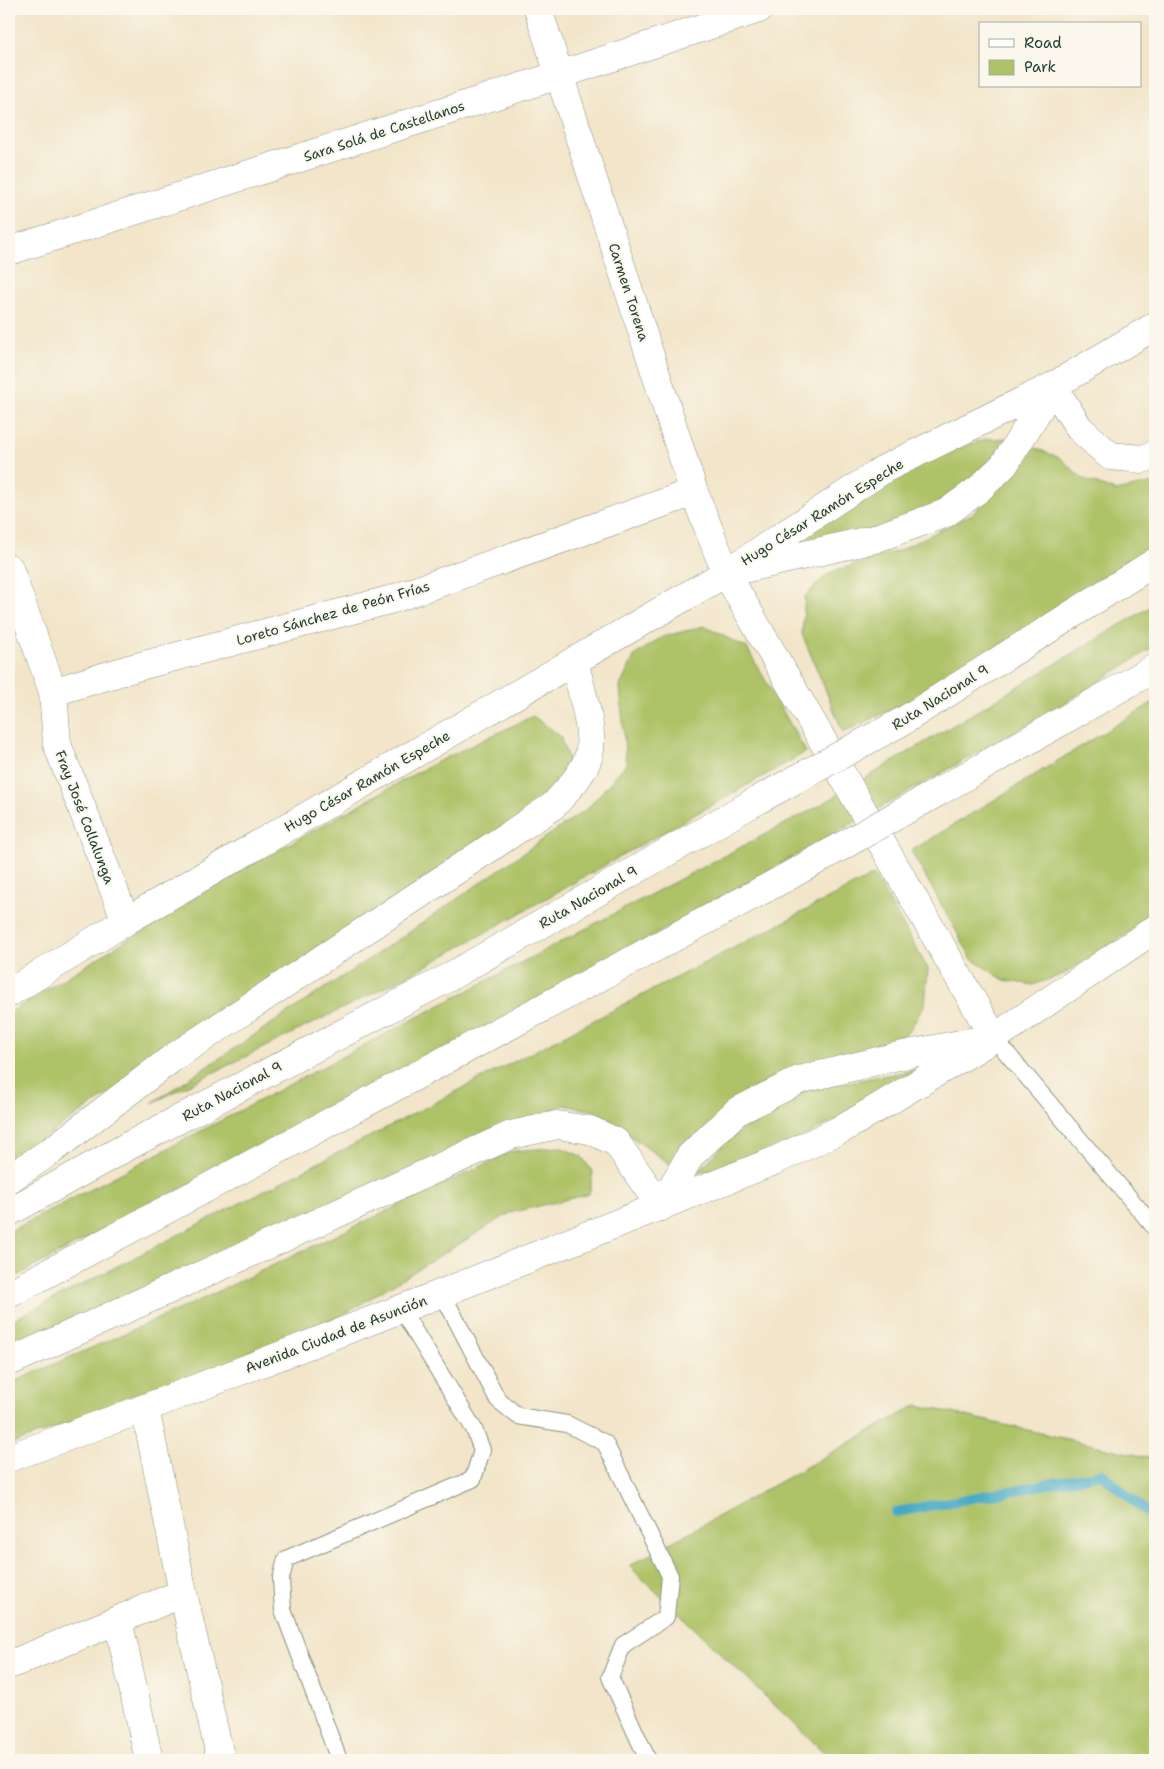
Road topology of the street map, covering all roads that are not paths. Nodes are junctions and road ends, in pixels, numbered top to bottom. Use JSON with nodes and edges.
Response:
{"nodes":[{"id":1,"x":538,"y":9,"type":"edge"},
{"id":2,"x":760,"y":9,"type":"edge"},
{"id":3,"x":559,"y":75,"type":"junction"},
{"id":4,"x":9,"y":251,"type":"edge"},
{"id":5,"x":1155,"y":326,"type":"edge"},
{"id":6,"x":1053,"y":386,"type":"junction"},
{"id":7,"x":1155,"y":455,"type":"edge"},
{"id":8,"x":694,"y":492,"type":"junction"},
{"id":9,"x":1155,"y":562,"type":"edge"},
{"id":10,"x":9,"y":568,"type":"edge"},
{"id":11,"x":726,"y":573,"type":"junction"},
{"id":12,"x":574,"y":661,"type":"junction"},
{"id":13,"x":1155,"y":668,"type":"edge"},
{"id":14,"x":53,"y":692,"type":"junction"},
{"id":15,"x":126,"y":921,"type":"junction"},
{"id":16,"x":1155,"y":929,"type":"edge"},
{"id":17,"x":9,"y":992,"type":"edge"},
{"id":18,"x":994,"y":1038,"type":"junction"},
{"id":19,"x":9,"y":1180,"type":"edge"},
{"id":20,"x":661,"y":1207,"type":"junction"},
{"id":21,"x":9,"y":1212,"type":"edge"},
{"id":22,"x":1155,"y":1228,"type":"edge"},
{"id":23,"x":442,"y":1293,"type":"junction"},
{"id":24,"x":9,"y":1294,"type":"edge"},
{"id":25,"x":401,"y":1309,"type":"junction"},
{"id":26,"x":9,"y":1362,"type":"edge"},
{"id":27,"x":146,"y":1408,"type":"junction"},
{"id":28,"x":9,"y":1458,"type":"edge"},
{"id":29,"x":183,"y":1593,"type":"junction"},
{"id":30,"x":118,"y":1620,"type":"junction"},
{"id":31,"x":9,"y":1665,"type":"edge"},
{"id":32,"x":149,"y":1760,"type":"edge"},
{"id":33,"x":221,"y":1760,"type":"edge"},
{"id":34,"x":339,"y":1760,"type":"edge"},
{"id":35,"x":648,"y":1760,"type":"edge"}],
"edges":[{"from":1,"to":3,"type":"main road","name":"Carmen Torena"},
{"from":2,"to":3,"type":"main road","name":"Sara Solá de Castellanos"},
{"from":3,"to":4,"type":"main road","name":"Sara Solá de Castellanos"},
{"from":3,"to":8,"type":"main road","name":"Carmen Torena"},
{"from":5,"to":6,"type":"main road","name":"Hugo César Ramón Espeche"},
{"from":6,"to":7,"type":"main road"},
{"from":6,"to":11,"type":"main road","name":"Hugo César Ramón Espeche"},
{"from":6,"to":11,"type":"main road","name":"Hugo César Ramón Espeche"},
{"from":8,"to":11,"type":"main road","name":"Carmen Torena"},
{"from":8,"to":14,"type":"main road","name":"Loreto Sánchez de Peón Frías"},
{"from":9,"to":21,"type":"main road","name":"Ruta Nacional 9","bridge":true},
{"from":10,"to":14,"type":"main road","name":"Fray José Collalunga"},
{"from":11,"to":12,"type":"main road","name":"Hugo César Ramón Espeche"},
{"from":11,"to":18,"type":"main road","name":"Carmen Torena"},
{"from":12,"to":15,"type":"main road","name":"Hugo César Ramón Espeche"},
{"from":12,"to":19,"type":"main road"},
{"from":13,"to":24,"type":"main road","bridge":true},
{"from":14,"to":15,"type":"main road","name":"Fray José Collalunga"},
{"from":15,"to":17,"type":"main road","name":"Hugo César Ramón Espeche"},
{"from":16,"to":18,"type":"main road","name":"Avenida Ciudad de Asunción"},
{"from":18,"to":20,"type":"main road","name":"Avenida Ciudad de Asunción"},
{"from":18,"to":20,"type":"main road","name":"Avenida Ciudad de Asunción"},
{"from":18,"to":22,"type":"lane"},
{"from":20,"to":23,"type":"main road","name":"Avenida Ciudad de Asunción"},
{"from":20,"to":26,"type":"main road"},
{"from":23,"to":25,"type":"main road","name":"Avenida Ciudad de Asunción"},
{"from":23,"to":35,"type":"lane"},
{"from":25,"to":27,"type":"main road","name":"Avenida Ciudad de Asunción"},
{"from":25,"to":34,"type":"lane"},
{"from":27,"to":28,"type":"main road","name":"Avenida Ciudad de Asunción"},
{"from":27,"to":29,"type":"main road"},
{"from":29,"to":30,"type":"main road"},
{"from":29,"to":33,"type":"main road"},
{"from":30,"to":31,"type":"main road"},
{"from":30,"to":32,"type":"main road"}]}
